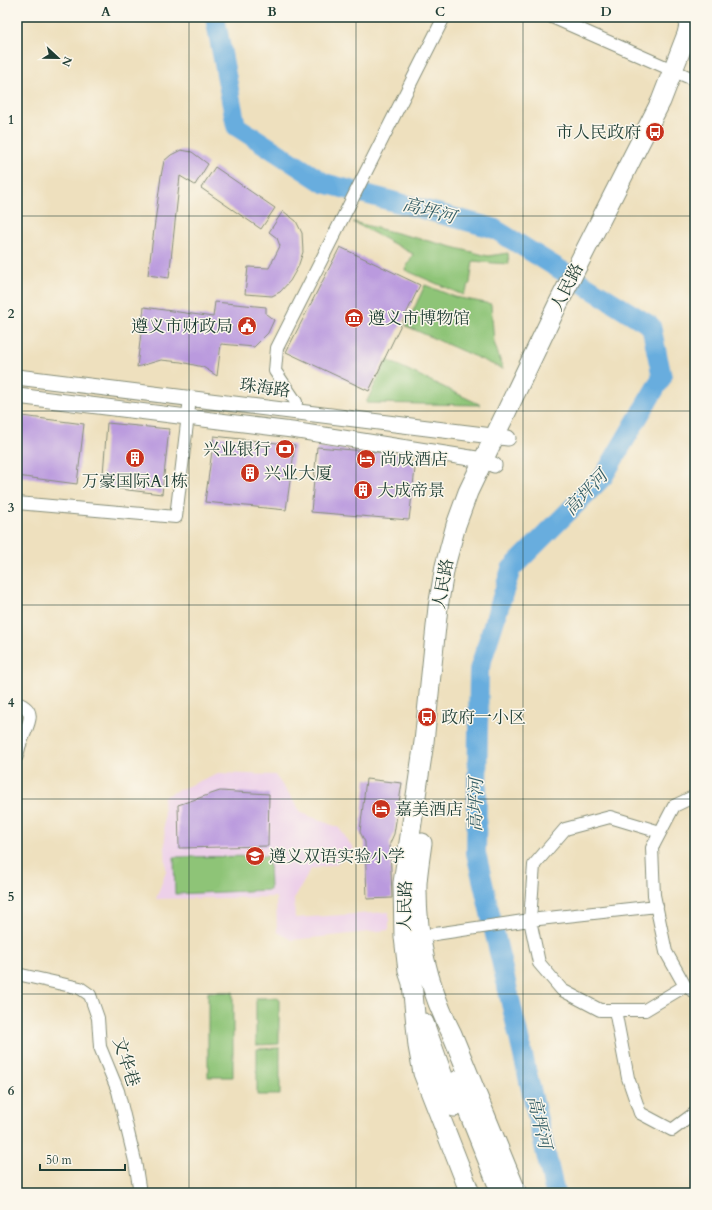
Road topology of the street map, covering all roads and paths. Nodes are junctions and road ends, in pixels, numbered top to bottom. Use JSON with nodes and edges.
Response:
{"nodes":[{"id":1,"x":444,"y":17,"type":"edge"},
{"id":2,"x":552,"y":17,"type":"edge"},
{"id":3,"x":691,"y":17,"type":"edge"},
{"id":4,"x":695,"y":36,"type":"edge"},
{"id":5,"x":683,"y":75,"type":"edge"},
{"id":6,"x":17,"y":377,"type":"edge"},
{"id":7,"x":17,"y":396,"type":"edge"},
{"id":8,"x":190,"y":398,"type":"junction"},
{"id":9,"x":295,"y":411,"type":"junction"},
{"id":10,"x":188,"y":418,"type":"junction"},
{"id":11,"x":501,"y":437,"type":"junction"},
{"id":12,"x":488,"y":462,"type":"junction"},
{"id":13,"x":17,"y":503,"type":"edge"},
{"id":14,"x":17,"y":703,"type":"edge"},
{"id":15,"x":17,"y":756,"type":"edge"},
{"id":16,"x":695,"y":796,"type":"edge"},
{"id":17,"x":660,"y":832,"type":"junction"},
{"id":18,"x":657,"y":906,"type":"junction"},
{"id":19,"x":530,"y":920,"type":"junction"},
{"id":20,"x":412,"y":937,"type":"junction"},
{"id":21,"x":428,"y":971,"type":"junction"},
{"id":22,"x":17,"y":974,"type":"edge"},
{"id":23,"x":412,"y":983,"type":"junction"},
{"id":24,"x":690,"y":989,"type":"edge"},
{"id":25,"x":615,"y":1010,"type":"junction"},
{"id":26,"x":695,"y":1113,"type":"edge"},
{"id":27,"x":140,"y":1193,"type":"edge"},
{"id":28,"x":470,"y":1193,"type":"edge"},
{"id":29,"x":487,"y":1193,"type":"edge"},
{"id":30,"x":501,"y":1193,"type":"edge"},
{"id":31,"x":517,"y":1193,"type":"edge"}],
"edges":[{"from":1,"to":9,"type":"street"},
{"from":2,"to":5,"type":"street"},
{"from":3,"to":5,"type":"main road","name":"人民路"},
{"from":4,"to":5,"type":"main road","name":"人民路"},
{"from":5,"to":11,"type":"main road","name":"人民路"},
{"from":6,"to":8,"type":"street","name":"珠海路"},
{"from":7,"to":10,"type":"street"},
{"from":8,"to":9,"type":"street","name":"珠海路"},
{"from":8,"to":10,"type":"street"},
{"from":9,"to":11,"type":"street","name":"珠海路"},
{"from":10,"to":12,"type":"street"},
{"from":10,"to":13,"type":"street"},
{"from":11,"to":12,"type":"main road","name":"人民路"},
{"from":12,"to":20,"type":"main road","name":"人民路"},
{"from":14,"to":15,"type":"street"},
{"from":16,"to":17,"type":"street"},
{"from":17,"to":18,"type":"street"},
{"from":17,"to":19,"type":"street"},
{"from":18,"to":19,"type":"street"},
{"from":18,"to":24,"type":"street"},
{"from":19,"to":20,"type":"street"},
{"from":19,"to":25,"type":"street"},
{"from":20,"to":21,"type":"main road","name":"人民路"},
{"from":20,"to":23,"type":"main road","name":"人民路"},
{"from":21,"to":30,"type":"main road"},
{"from":21,"to":31,"type":"main road","name":"人民路"},
{"from":22,"to":27,"type":"street","name":"文华巷"},
{"from":23,"to":28,"type":"main road","name":"人民路"},
{"from":23,"to":29,"type":"main road"},
{"from":24,"to":25,"type":"street"},
{"from":25,"to":26,"type":"street"}]}
